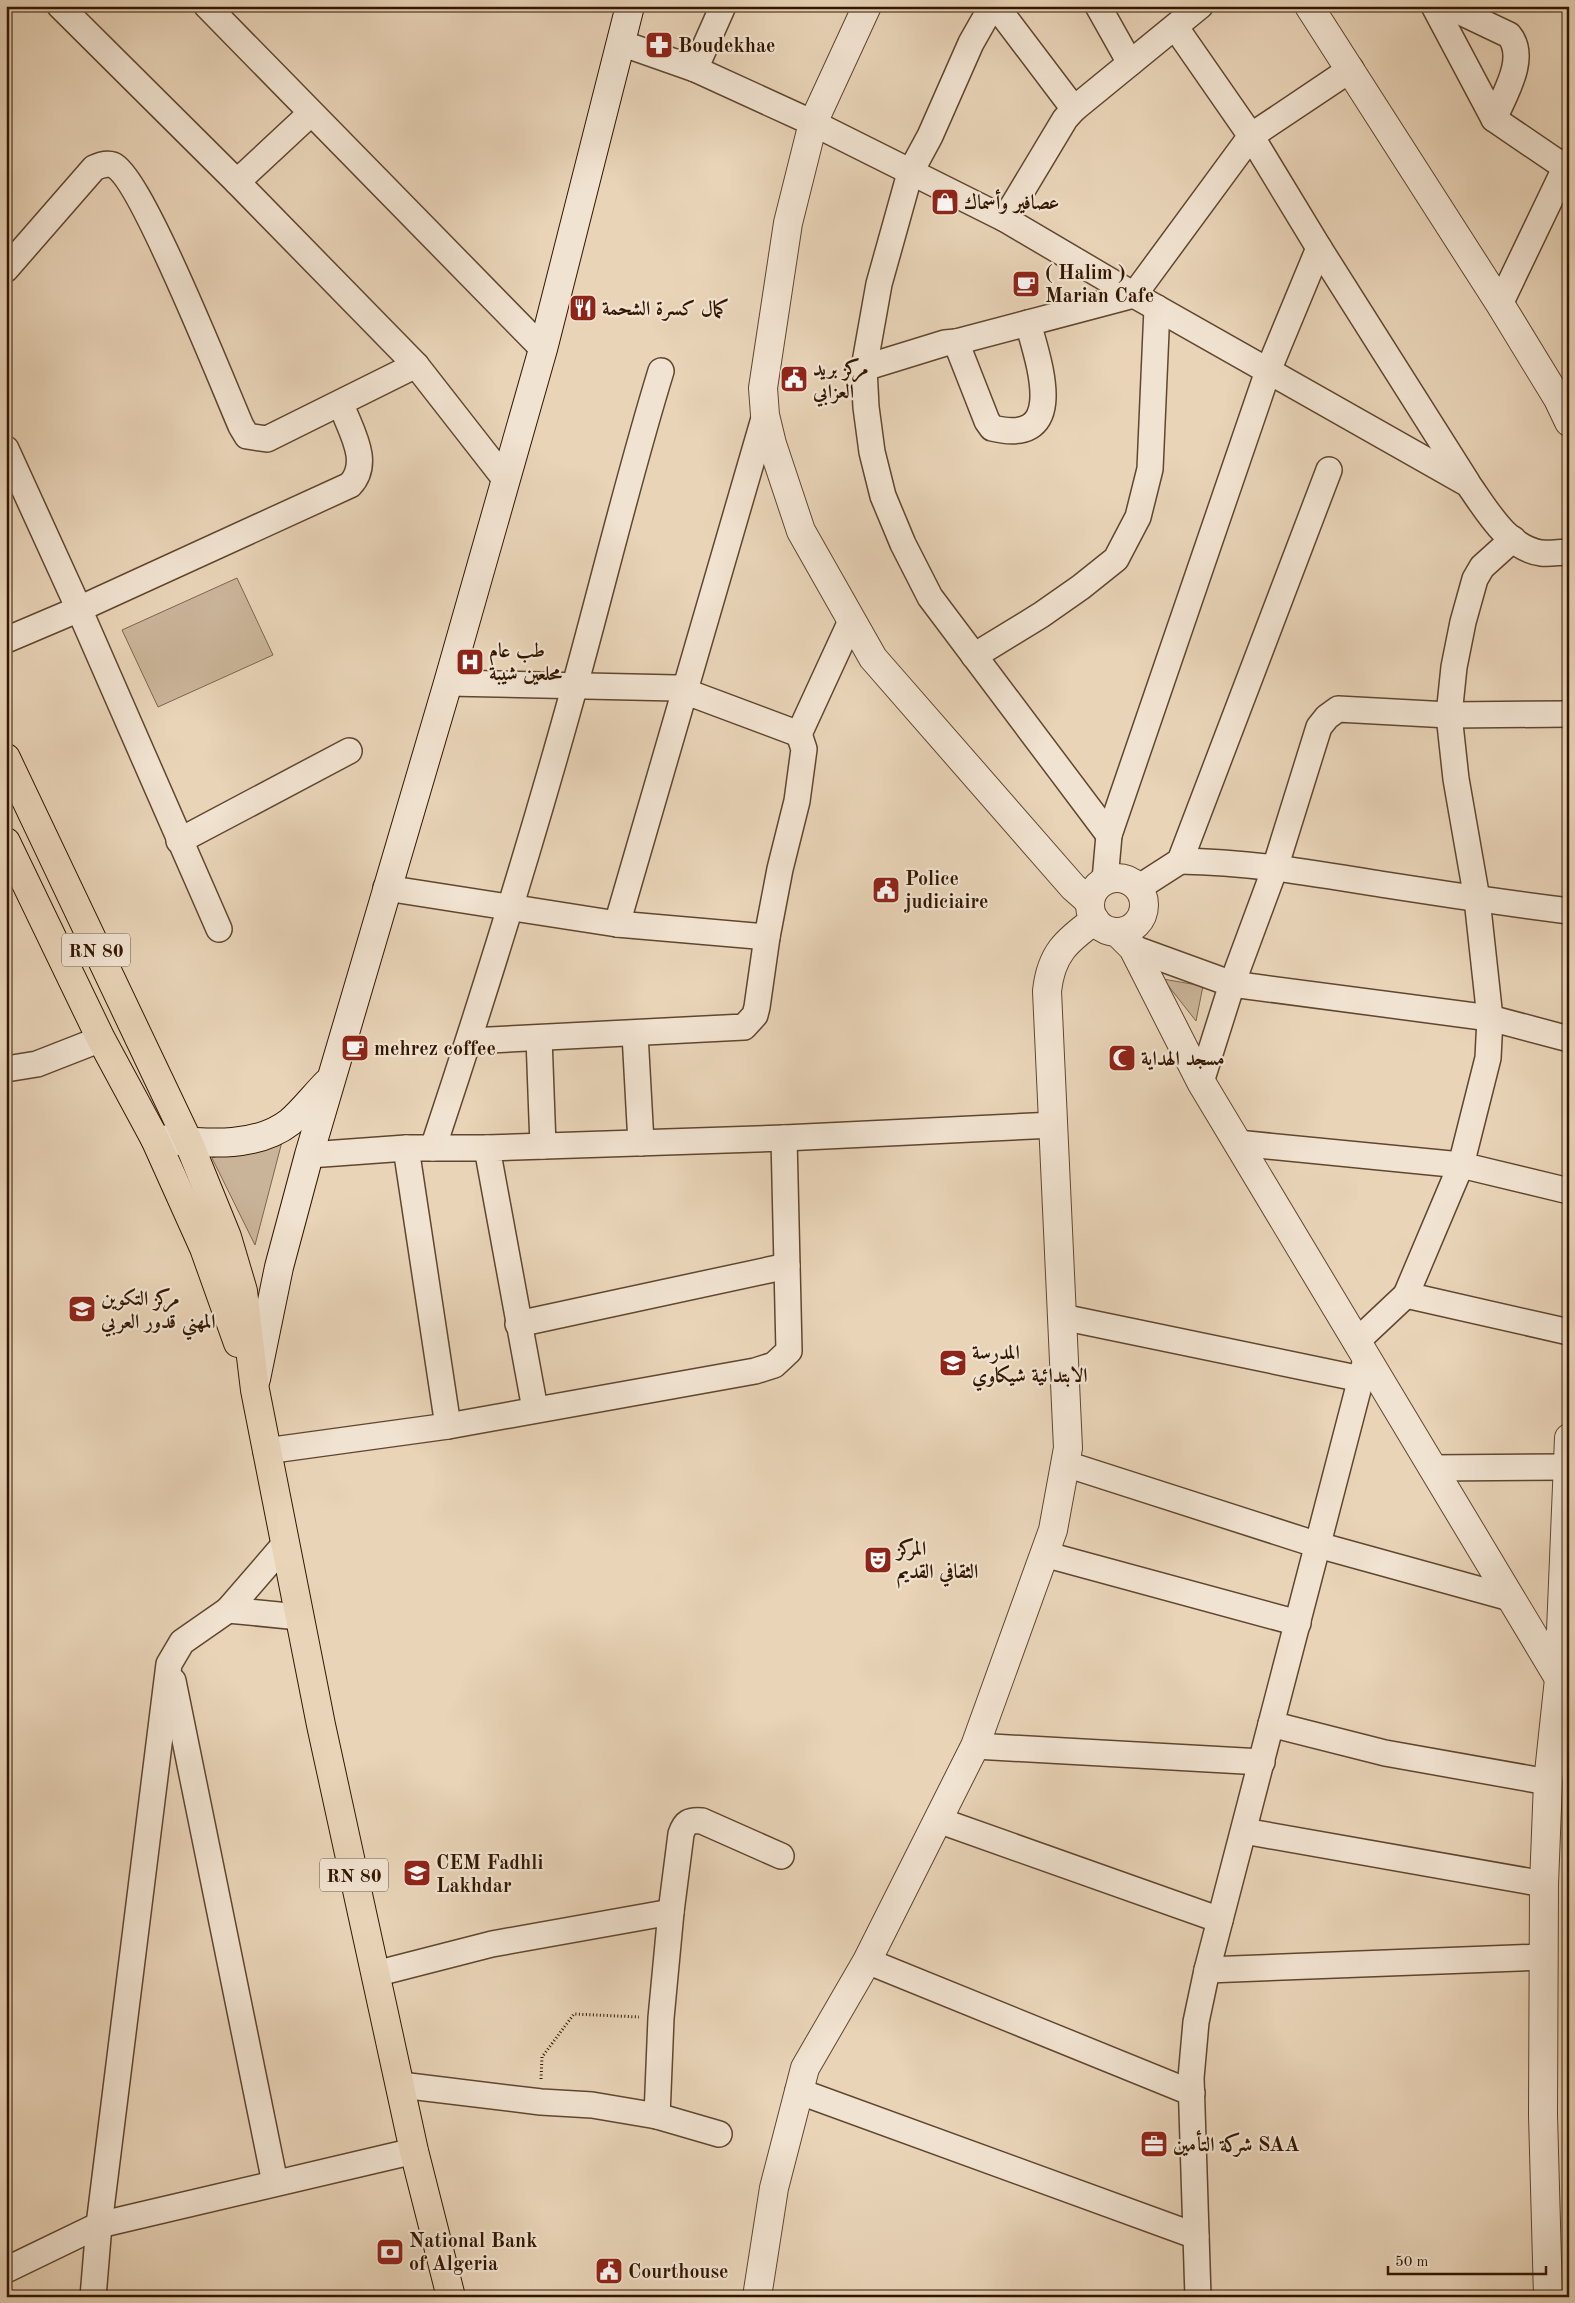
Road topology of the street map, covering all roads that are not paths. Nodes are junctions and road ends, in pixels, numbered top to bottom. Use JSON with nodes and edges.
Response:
{"nodes":[{"id":1,"x":60,"y":6,"type":"edge"},
{"id":2,"x":207,"y":6,"type":"edge"},
{"id":3,"x":630,"y":6,"type":"edge"},
{"id":4,"x":723,"y":6,"type":"edge"},
{"id":5,"x":867,"y":6,"type":"edge"},
{"id":6,"x":992,"y":6,"type":"edge"},
{"id":7,"x":996,"y":6,"type":"edge"},
{"id":8,"x":1098,"y":6,"type":"edge"},
{"id":9,"x":1200,"y":6,"type":"edge"},
{"id":10,"x":1309,"y":6,"type":"edge"},
{"id":11,"x":1434,"y":6,"type":"edge"},
{"id":12,"x":1448,"y":6,"type":"edge"},
{"id":13,"x":1176,"y":28,"type":"junction"},
{"id":14,"x":621,"y":43,"type":"junction"},
{"id":15,"x":1130,"y":63,"type":"junction"},
{"id":16,"x":695,"y":69,"type":"junction"},
{"id":17,"x":1351,"y":69,"type":"junction"},
{"id":18,"x":1074,"y":109,"type":"junction"},
{"id":19,"x":310,"y":114,"type":"junction"},
{"id":20,"x":1494,"y":119,"type":"junction"},
{"id":21,"x":813,"y":123,"type":"junction"},
{"id":22,"x":1251,"y":136,"type":"junction"},
{"id":23,"x":1567,"y":166,"type":"edge"},
{"id":24,"x":910,"y":173,"type":"junction"},
{"id":25,"x":237,"y":182,"type":"junction"},
{"id":26,"x":1004,"y":220,"type":"junction"},
{"id":27,"x":1319,"y":248,"type":"junction"},
{"id":28,"x":6,"y":269,"type":"edge"},
{"id":29,"x":1134,"y":295,"type":"junction"},
{"id":30,"x":1500,"y":304,"type":"junction"},
{"id":31,"x":1157,"y":308,"type":"junction"},
{"id":32,"x":1028,"y":323,"type":"junction"},
{"id":33,"x":956,"y":342,"type":"junction"},
{"id":34,"x":543,"y":348,"type":"junction"},
{"id":35,"x":416,"y":365,"type":"junction"},
{"id":36,"x":864,"y":368,"type":"junction"},
{"id":37,"x":661,"y":371,"type":"dead end"},
{"id":38,"x":1268,"y":371,"type":"junction"},
{"id":39,"x":341,"y":404,"type":"junction"},
{"id":40,"x":765,"y":415,"type":"junction"},
{"id":41,"x":1569,"y":422,"type":"edge"},
{"id":42,"x":6,"y":449,"type":"edge"},
{"id":43,"x":1329,"y":470,"type":"dead end"},
{"id":44,"x":505,"y":479,"type":"junction"},
{"id":45,"x":1468,"y":484,"type":"junction"},
{"id":46,"x":1513,"y":539,"type":"junction"},
{"id":47,"x":1569,"y":552,"type":"edge"},
{"id":48,"x":79,"y":609,"type":"junction"},
{"id":49,"x":851,"y":621,"type":"junction"},
{"id":50,"x":6,"y":640,"type":"edge"},
{"id":51,"x":974,"y":656,"type":"junction"},
{"id":52,"x":448,"y":683,"type":"junction"},
{"id":53,"x":575,"y":686,"type":"junction"},
{"id":54,"x":685,"y":690,"type":"junction"},
{"id":55,"x":1569,"y":714,"type":"edge"},
{"id":56,"x":1449,"y":716,"type":"junction"},
{"id":57,"x":799,"y":734,"type":"junction"},
{"id":58,"x":349,"y":751,"type":"dead end"},
{"id":59,"x":6,"y":758,"type":"edge"},
{"id":60,"x":1109,"y":835,"type":"junction"},
{"id":61,"x":179,"y":841,"type":"junction"},
{"id":62,"x":45,"y":844,"type":"junction"},
{"id":63,"x":10,"y":849,"type":"edge"},
{"id":64,"x":1180,"y":861,"type":"junction"},
{"id":65,"x":1275,"y":868,"type":"junction"},
{"id":66,"x":386,"y":888,"type":"junction"},
{"id":67,"x":1138,"y":888,"type":"junction"},
{"id":68,"x":1478,"y":899,"type":"junction"},
{"id":69,"x":511,"y":906,"type":"junction"},
{"id":70,"x":1569,"y":910,"type":"edge"},
{"id":71,"x":1108,"y":916,"type":"junction"},
{"id":72,"x":618,"y":924,"type":"junction"},
{"id":73,"x":219,"y":928,"type":"dead end"},
{"id":74,"x":767,"y":937,"type":"junction"},
{"id":75,"x":1232,"y":984,"type":"junction"},
{"id":76,"x":1490,"y":1018,"type":"junction"},
{"id":77,"x":635,"y":1034,"type":"junction"},
{"id":78,"x":539,"y":1038,"type":"junction"},
{"id":79,"x":101,"y":1039,"type":"junction"},
{"id":80,"x":1569,"y":1039,"type":"edge"},
{"id":81,"x":469,"y":1041,"type":"junction"},
{"id":82,"x":6,"y":1070,"type":"edge"},
{"id":83,"x":330,"y":1080,"type":"junction"},
{"id":84,"x":1202,"y":1082,"type":"junction"},
{"id":85,"x":1054,"y":1125,"type":"junction"},
{"id":86,"x":784,"y":1138,"type":"junction"},
{"id":87,"x":155,"y":1139,"type":"junction"},
{"id":88,"x":188,"y":1141,"type":"junction"},
{"id":89,"x":641,"y":1143,"type":"junction"},
{"id":90,"x":1238,"y":1143,"type":"junction"},
{"id":91,"x":543,"y":1146,"type":"junction"},
{"id":92,"x":406,"y":1148,"type":"junction"},
{"id":93,"x":433,"y":1148,"type":"junction"},
{"id":94,"x":487,"y":1148,"type":"junction"},
{"id":95,"x":309,"y":1155,"type":"junction"},
{"id":96,"x":1461,"y":1165,"type":"junction"},
{"id":97,"x":1569,"y":1191,"type":"edge"},
{"id":98,"x":787,"y":1266,"type":"junction"},
{"id":99,"x":1406,"y":1295,"type":"junction"},
{"id":100,"x":1062,"y":1317,"type":"junction"},
{"id":101,"x":518,"y":1324,"type":"junction"},
{"id":102,"x":1569,"y":1332,"type":"edge"},
{"id":103,"x":1361,"y":1360,"type":"junction"},
{"id":104,"x":254,"y":1390,"type":"junction"},
{"id":105,"x":535,"y":1409,"type":"junction"},
{"id":106,"x":448,"y":1426,"type":"junction"},
{"id":107,"x":1569,"y":1438,"type":"edge"},
{"id":108,"x":266,"y":1451,"type":"junction"},
{"id":109,"x":1066,"y":1464,"type":"junction"},
{"id":110,"x":1566,"y":1467,"type":"junction"},
{"id":111,"x":1432,"y":1468,"type":"junction"},
{"id":112,"x":285,"y":1544,"type":"junction"},
{"id":113,"x":1318,"y":1545,"type":"junction"},
{"id":114,"x":1044,"y":1554,"type":"junction"},
{"id":115,"x":1510,"y":1598,"type":"junction"},
{"id":116,"x":228,"y":1610,"type":"junction"},
{"id":117,"x":299,"y":1616,"type":"junction"},
{"id":118,"x":1298,"y":1623,"type":"junction"},
{"id":119,"x":169,"y":1664,"type":"junction"},
{"id":120,"x":1564,"y":1687,"type":"edge"},
{"id":121,"x":1271,"y":1724,"type":"junction"},
{"id":122,"x":975,"y":1746,"type":"junction"},
{"id":123,"x":1262,"y":1762,"type":"junction"},
{"id":124,"x":1548,"y":1782,"type":"junction"},
{"id":125,"x":938,"y":1820,"type":"junction"},
{"id":126,"x":1244,"y":1831,"type":"junction"},
{"id":127,"x":781,"y":1856,"type":"dead end"},
{"id":128,"x":1544,"y":1884,"type":"junction"},
{"id":129,"x":672,"y":1912,"type":"junction"},
{"id":130,"x":1220,"y":1920,"type":"junction"},
{"id":131,"x":1542,"y":1958,"type":"junction"},
{"id":132,"x":867,"y":1960,"type":"junction"},
{"id":133,"x":1207,"y":1970,"type":"junction"},
{"id":134,"x":375,"y":1974,"type":"junction"},
{"id":135,"x":401,"y":2085,"type":"junction"},
{"id":136,"x":798,"y":2091,"type":"junction"},
{"id":137,"x":1192,"y":2093,"type":"junction"},
{"id":138,"x":657,"y":2116,"type":"junction"},
{"id":139,"x":719,"y":2134,"type":"dead end"},
{"id":140,"x":414,"y":2151,"type":"junction"},
{"id":141,"x":275,"y":2183,"type":"junction"},
{"id":142,"x":99,"y":2224,"type":"junction"},
{"id":143,"x":1196,"y":2236,"type":"junction"},
{"id":144,"x":6,"y":2270,"type":"edge"},
{"id":145,"x":94,"y":2297,"type":"edge"},
{"id":146,"x":451,"y":2297,"type":"edge"},
{"id":147,"x":757,"y":2297,"type":"edge"},
{"id":148,"x":1198,"y":2297,"type":"edge"},
{"id":149,"x":1548,"y":2297,"type":"edge"}],
"edges":[{"from":1,"to":25,"type":"street"},
{"from":2,"to":19,"type":"street"},
{"from":3,"to":14,"type":"street"},
{"from":4,"to":16,"type":"street"},
{"from":5,"to":21,"type":"street"},
{"from":6,"to":24,"type":"street"},
{"from":7,"to":18,"type":"street"},
{"from":8,"to":15,"type":"street"},
{"from":9,"to":13,"type":"street"},
{"from":10,"to":17,"type":"street"},
{"from":11,"to":20,"type":"street"},
{"from":12,"to":20,"type":"street"},
{"from":13,"to":15,"type":"street"},
{"from":13,"to":22,"type":"street"},
{"from":14,"to":16,"type":"street"},
{"from":14,"to":34,"type":"street"},
{"from":15,"to":18,"type":"street"},
{"from":16,"to":21,"type":"street"},
{"from":17,"to":22,"type":"street"},
{"from":17,"to":30,"type":"street"},
{"from":18,"to":26,"type":"street"},
{"from":19,"to":25,"type":"street"},
{"from":19,"to":34,"type":"street"},
{"from":20,"to":23,"type":"street"},
{"from":21,"to":24,"type":"street"},
{"from":21,"to":40,"type":"street"},
{"from":22,"to":27,"type":"street"},
{"from":22,"to":29,"type":"street"},
{"from":23,"to":30,"type":"street"},
{"from":24,"to":26,"type":"street"},
{"from":24,"to":36,"type":"street"},
{"from":25,"to":35,"type":"street"},
{"from":26,"to":29,"type":"street"},
{"from":27,"to":38,"type":"street"},
{"from":27,"to":45,"type":"street"},
{"from":28,"to":39,"type":"street"},
{"from":29,"to":31,"type":"street"},
{"from":29,"to":32,"type":"street"},
{"from":30,"to":41,"type":"street"},
{"from":31,"to":38,"type":"street"},
{"from":31,"to":51,"type":"street"},
{"from":32,"to":33,"type":"street"},
{"from":32,"to":33,"type":"street"},
{"from":33,"to":36,"type":"street"},
{"from":34,"to":44,"type":"street"},
{"from":35,"to":39,"type":"street"},
{"from":35,"to":44,"type":"street"},
{"from":36,"to":51,"type":"street"},
{"from":37,"to":53,"type":"street"},
{"from":38,"to":45,"type":"street"},
{"from":38,"to":60,"type":"street"},
{"from":39,"to":48,"type":"street"},
{"from":40,"to":49,"type":"street"},
{"from":40,"to":54,"type":"street"},
{"from":42,"to":48,"type":"street"},
{"from":43,"to":64,"type":"street"},
{"from":44,"to":52,"type":"street"},
{"from":45,"to":46,"type":"street"},
{"from":46,"to":47,"type":"street"},
{"from":46,"to":56,"type":"street"},
{"from":48,"to":50,"type":"street"},
{"from":48,"to":61,"type":"street"},
{"from":49,"to":57,"type":"street"},
{"from":49,"to":71,"type":"street"},
{"from":51,"to":60,"type":"street"},
{"from":52,"to":53,"type":"street"},
{"from":52,"to":66,"type":"street"},
{"from":53,"to":54,"type":"street"},
{"from":53,"to":69,"type":"street"},
{"from":54,"to":57,"type":"street"},
{"from":54,"to":72,"type":"street"},
{"from":55,"to":56,"type":"street"},
{"from":56,"to":65,"type":"street"},
{"from":56,"to":68,"type":"street"},
{"from":57,"to":74,"type":"street"},
{"from":58,"to":61,"type":"street"},
{"from":59,"to":62,"type":"main road","number":"RN 80"},
{"from":60,"to":71,"type":"street"},
{"from":61,"to":73,"type":"street"},
{"from":62,"to":63,"type":"main road"},
{"from":62,"to":88,"type":"main road","number":"RN 80"},
{"from":63,"to":79,"type":"main road","number":"RN 80"},
{"from":64,"to":65,"type":"street"},
{"from":64,"to":67,"type":"street"},
{"from":65,"to":68,"type":"street"},
{"from":65,"to":75,"type":"street"},
{"from":66,"to":69,"type":"street"},
{"from":66,"to":83,"type":"street"},
{"from":67,"to":71,"type":"street"},
{"from":67,"to":71,"type":"street"},
{"from":68,"to":70,"type":"street"},
{"from":68,"to":76,"type":"street"},
{"from":69,"to":72,"type":"street"},
{"from":69,"to":81,"type":"street"},
{"from":71,"to":75,"type":"street"},
{"from":71,"to":84,"type":"street"},
{"from":71,"to":85,"type":"street"},
{"from":72,"to":74,"type":"street"},
{"from":74,"to":77,"type":"street"},
{"from":75,"to":76,"type":"street"},
{"from":75,"to":84,"type":"street"},
{"from":76,"to":80,"type":"street"},
{"from":76,"to":96,"type":"street"},
{"from":77,"to":78,"type":"street"},
{"from":77,"to":89,"type":"street"},
{"from":78,"to":81,"type":"street"},
{"from":78,"to":91,"type":"street"},
{"from":79,"to":82,"type":"street"},
{"from":79,"to":87,"type":"main road","number":"RN 80"},
{"from":81,"to":93,"type":"street"},
{"from":83,"to":88,"type":"street"},
{"from":83,"to":95,"type":"street"},
{"from":84,"to":90,"type":"street"},
{"from":85,"to":86,"type":"street"},
{"from":85,"to":100,"type":"street"},
{"from":86,"to":89,"type":"street"},
{"from":86,"to":98,"type":"street"},
{"from":87,"to":88,"type":"street"},
{"from":87,"to":104,"type":"main road","number":"RN 80"},
{"from":88,"to":104,"type":"main road","number":"RN 80"},
{"from":89,"to":91,"type":"street"},
{"from":90,"to":96,"type":"street"},
{"from":90,"to":103,"type":"street"},
{"from":91,"to":94,"type":"street"},
{"from":92,"to":93,"type":"street"},
{"from":92,"to":95,"type":"street"},
{"from":92,"to":106,"type":"street"},
{"from":93,"to":94,"type":"street"},
{"from":94,"to":101,"type":"street"},
{"from":95,"to":104,"type":"street"},
{"from":96,"to":97,"type":"street"},
{"from":96,"to":99,"type":"street"},
{"from":98,"to":101,"type":"street"},
{"from":98,"to":105,"type":"street"},
{"from":99,"to":102,"type":"street"},
{"from":99,"to":103,"type":"street"},
{"from":100,"to":103,"type":"street"},
{"from":100,"to":109,"type":"street"},
{"from":101,"to":105,"type":"street"},
{"from":103,"to":111,"type":"street"},
{"from":103,"to":113,"type":"street"},
{"from":104,"to":108,"type":"main road","number":"RN 80"},
{"from":105,"to":106,"type":"street"},
{"from":106,"to":108,"type":"street"},
{"from":107,"to":110,"type":"street"},
{"from":108,"to":112,"type":"main road","number":"RN 80"},
{"from":109,"to":113,"type":"street"},
{"from":109,"to":114,"type":"street"},
{"from":110,"to":111,"type":"street"},
{"from":110,"to":120,"type":"street"},
{"from":111,"to":115,"type":"street"},
{"from":112,"to":116,"type":"street"},
{"from":112,"to":117,"type":"main road","number":"RN 80"},
{"from":113,"to":115,"type":"street"},
{"from":113,"to":118,"type":"street"},
{"from":114,"to":118,"type":"street"},
{"from":114,"to":122,"type":"street"},
{"from":115,"to":120,"type":"street"},
{"from":116,"to":117,"type":"street"},
{"from":116,"to":119,"type":"street"},
{"from":117,"to":134,"type":"main road","number":"RN 80"},
{"from":118,"to":121,"type":"street"},
{"from":119,"to":141,"type":"street"},
{"from":119,"to":142,"type":"street"},
{"from":120,"to":124,"type":"street"},
{"from":121,"to":123,"type":"street"},
{"from":121,"to":124,"type":"street"},
{"from":122,"to":123,"type":"street"},
{"from":122,"to":125,"type":"street"},
{"from":123,"to":126,"type":"street"},
{"from":124,"to":128,"type":"street"},
{"from":125,"to":130,"type":"street"},
{"from":125,"to":132,"type":"street"},
{"from":126,"to":128,"type":"street"},
{"from":126,"to":130,"type":"street"},
{"from":127,"to":129,"type":"street"},
{"from":128,"to":131,"type":"street"},
{"from":129,"to":134,"type":"street"},
{"from":129,"to":138,"type":"street"},
{"from":130,"to":133,"type":"street"},
{"from":131,"to":133,"type":"street"},
{"from":131,"to":149,"type":"street"},
{"from":132,"to":136,"type":"street"},
{"from":132,"to":137,"type":"street"},
{"from":133,"to":137,"type":"street"},
{"from":134,"to":135,"type":"main road","number":"RN 80"},
{"from":135,"to":138,"type":"street"},
{"from":135,"to":140,"type":"main road","number":"RN 80"},
{"from":136,"to":143,"type":"street"},
{"from":136,"to":147,"type":"street"},
{"from":137,"to":143,"type":"street"},
{"from":138,"to":139,"type":"street"},
{"from":140,"to":141,"type":"street"},
{"from":140,"to":146,"type":"main road","number":"RN 80"},
{"from":141,"to":142,"type":"street"},
{"from":142,"to":144,"type":"street"},
{"from":142,"to":145,"type":"street"},
{"from":143,"to":148,"type":"street"}]}
